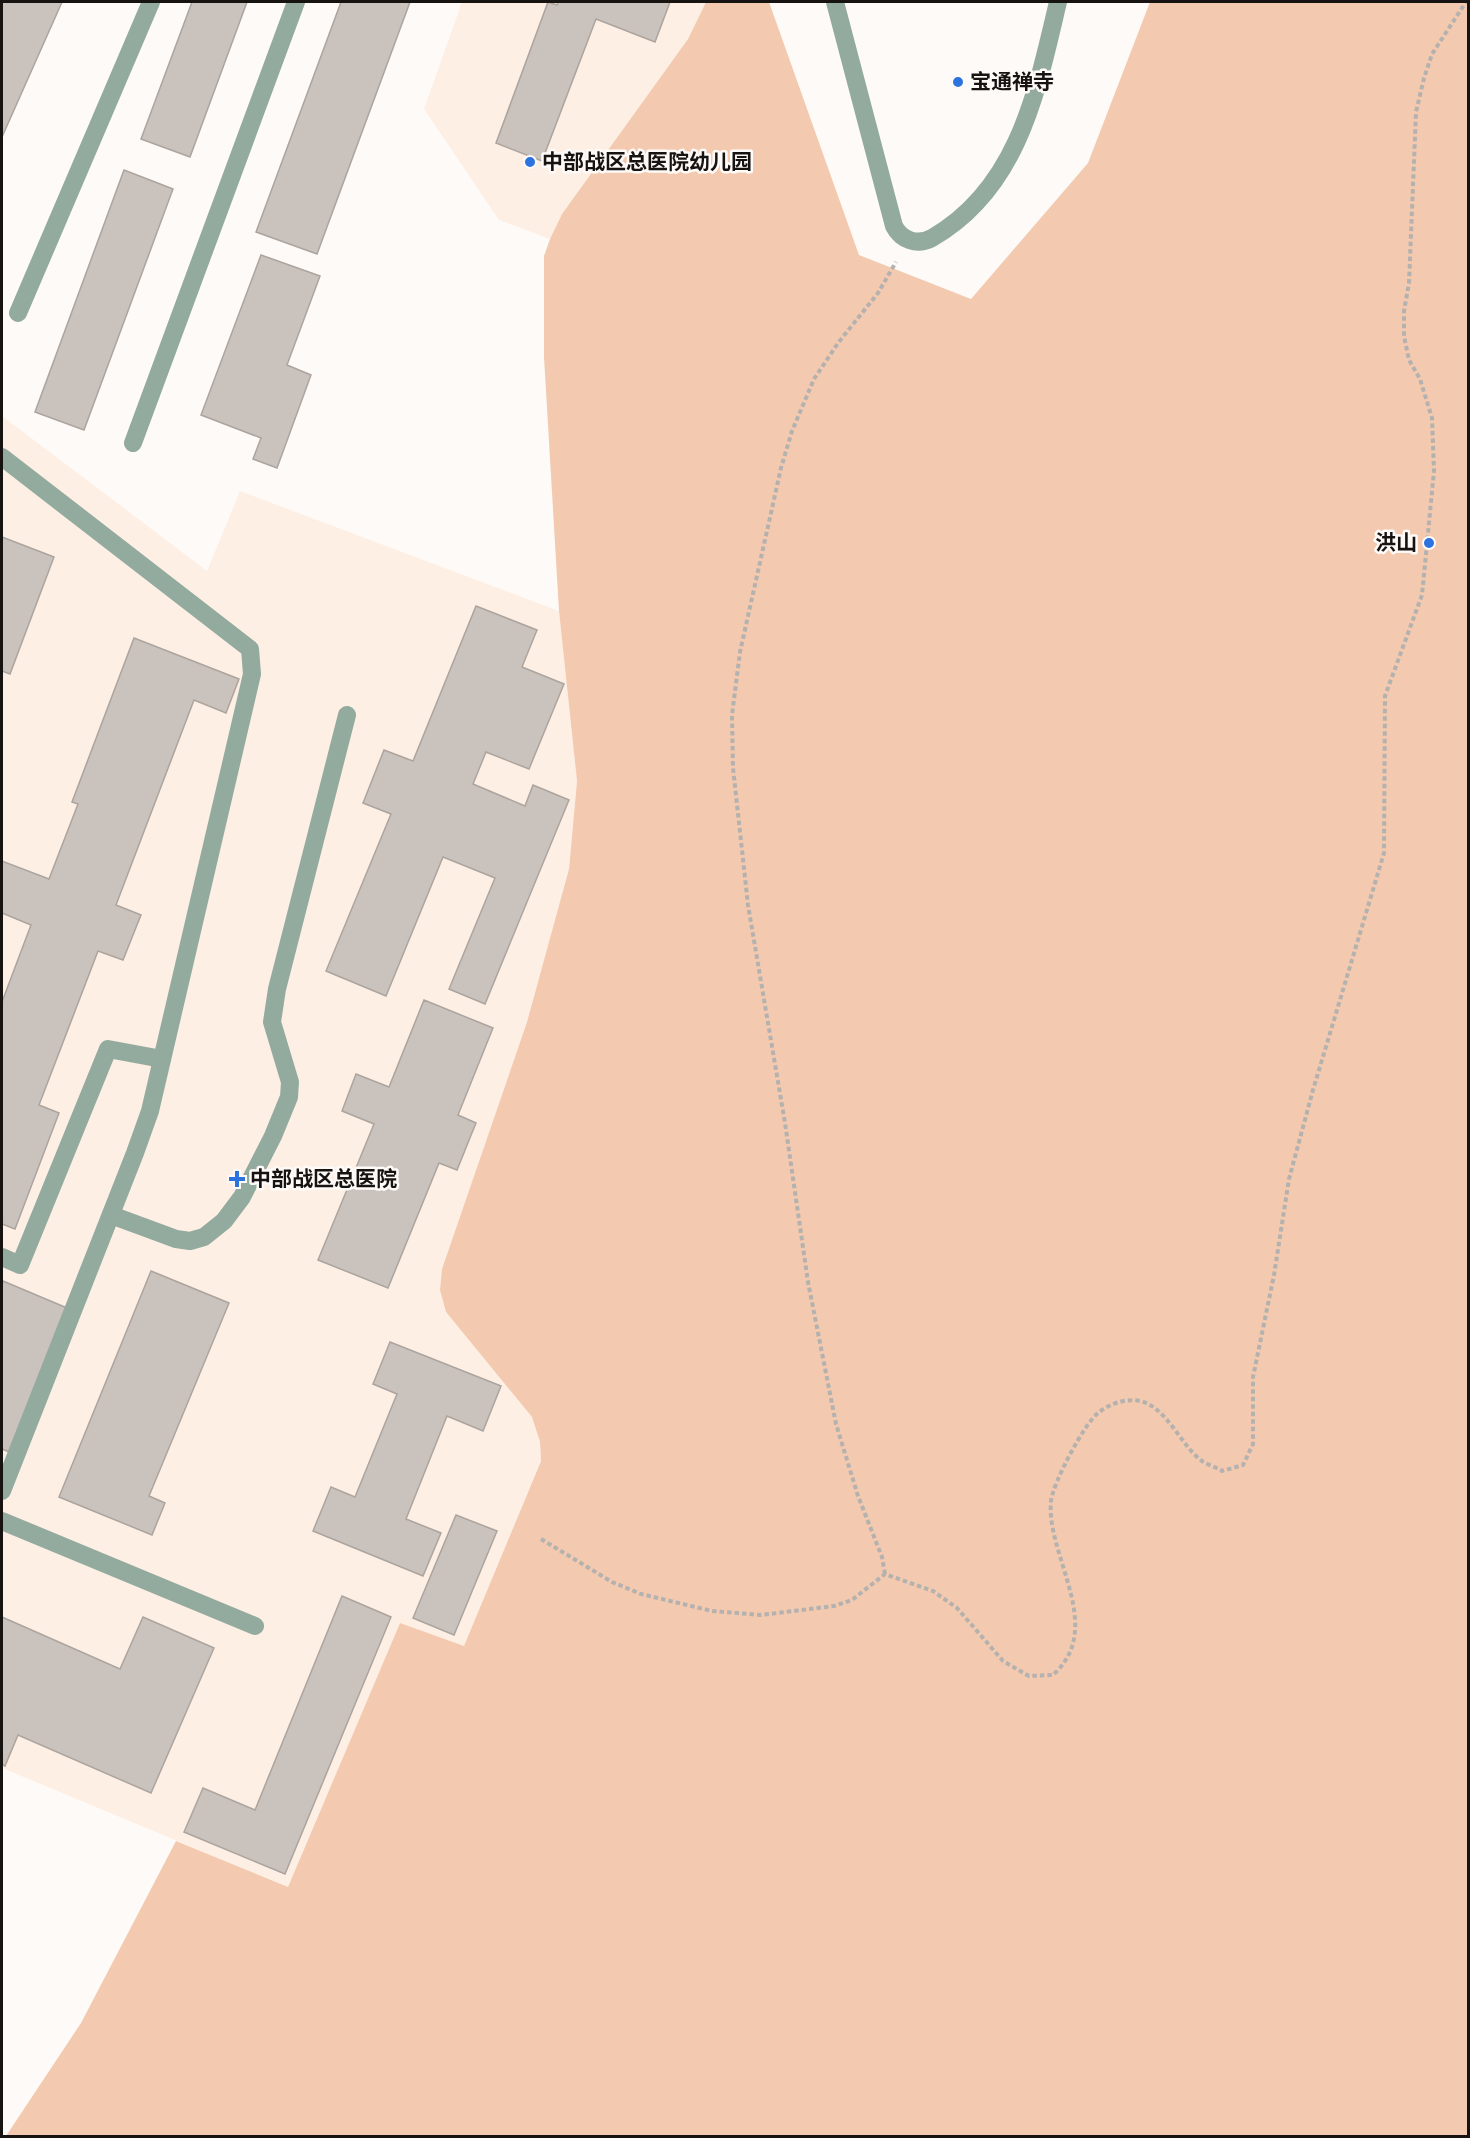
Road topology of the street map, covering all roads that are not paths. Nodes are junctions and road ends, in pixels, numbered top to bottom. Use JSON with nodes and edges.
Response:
{"nodes":[{"id":1,"x":151,"y":2,"type":"edge"},
{"id":2,"x":296,"y":2,"type":"edge"},
{"id":3,"x":835,"y":2,"type":"edge"},
{"id":4,"x":1058,"y":2,"type":"edge"},
{"id":5,"x":18,"y":313,"type":"dead end"},
{"id":6,"x":133,"y":443,"type":"dead end"},
{"id":7,"x":2,"y":457,"type":"edge"},
{"id":8,"x":346,"y":715,"type":"dead end"},
{"id":9,"x":162,"y":1059,"type":"junction"},
{"id":10,"x":111,"y":1215,"type":"junction"},
{"id":11,"x":2,"y":1257,"type":"edge"},
{"id":12,"x":2,"y":1491,"type":"edge"},
{"id":13,"x":2,"y":1521,"type":"edge"},
{"id":14,"x":255,"y":1626,"type":"dead end"}],
"edges":[{"from":1,"to":5,"type":"lane"},
{"from":2,"to":6,"type":"lane"},
{"from":3,"to":4,"type":"lane"},
{"from":7,"to":9,"type":"lane"},
{"from":8,"to":10,"type":"lane"},
{"from":9,"to":10,"type":"lane"},
{"from":9,"to":11,"type":"lane"},
{"from":10,"to":12,"type":"lane"},
{"from":13,"to":14,"type":"lane"}]}
